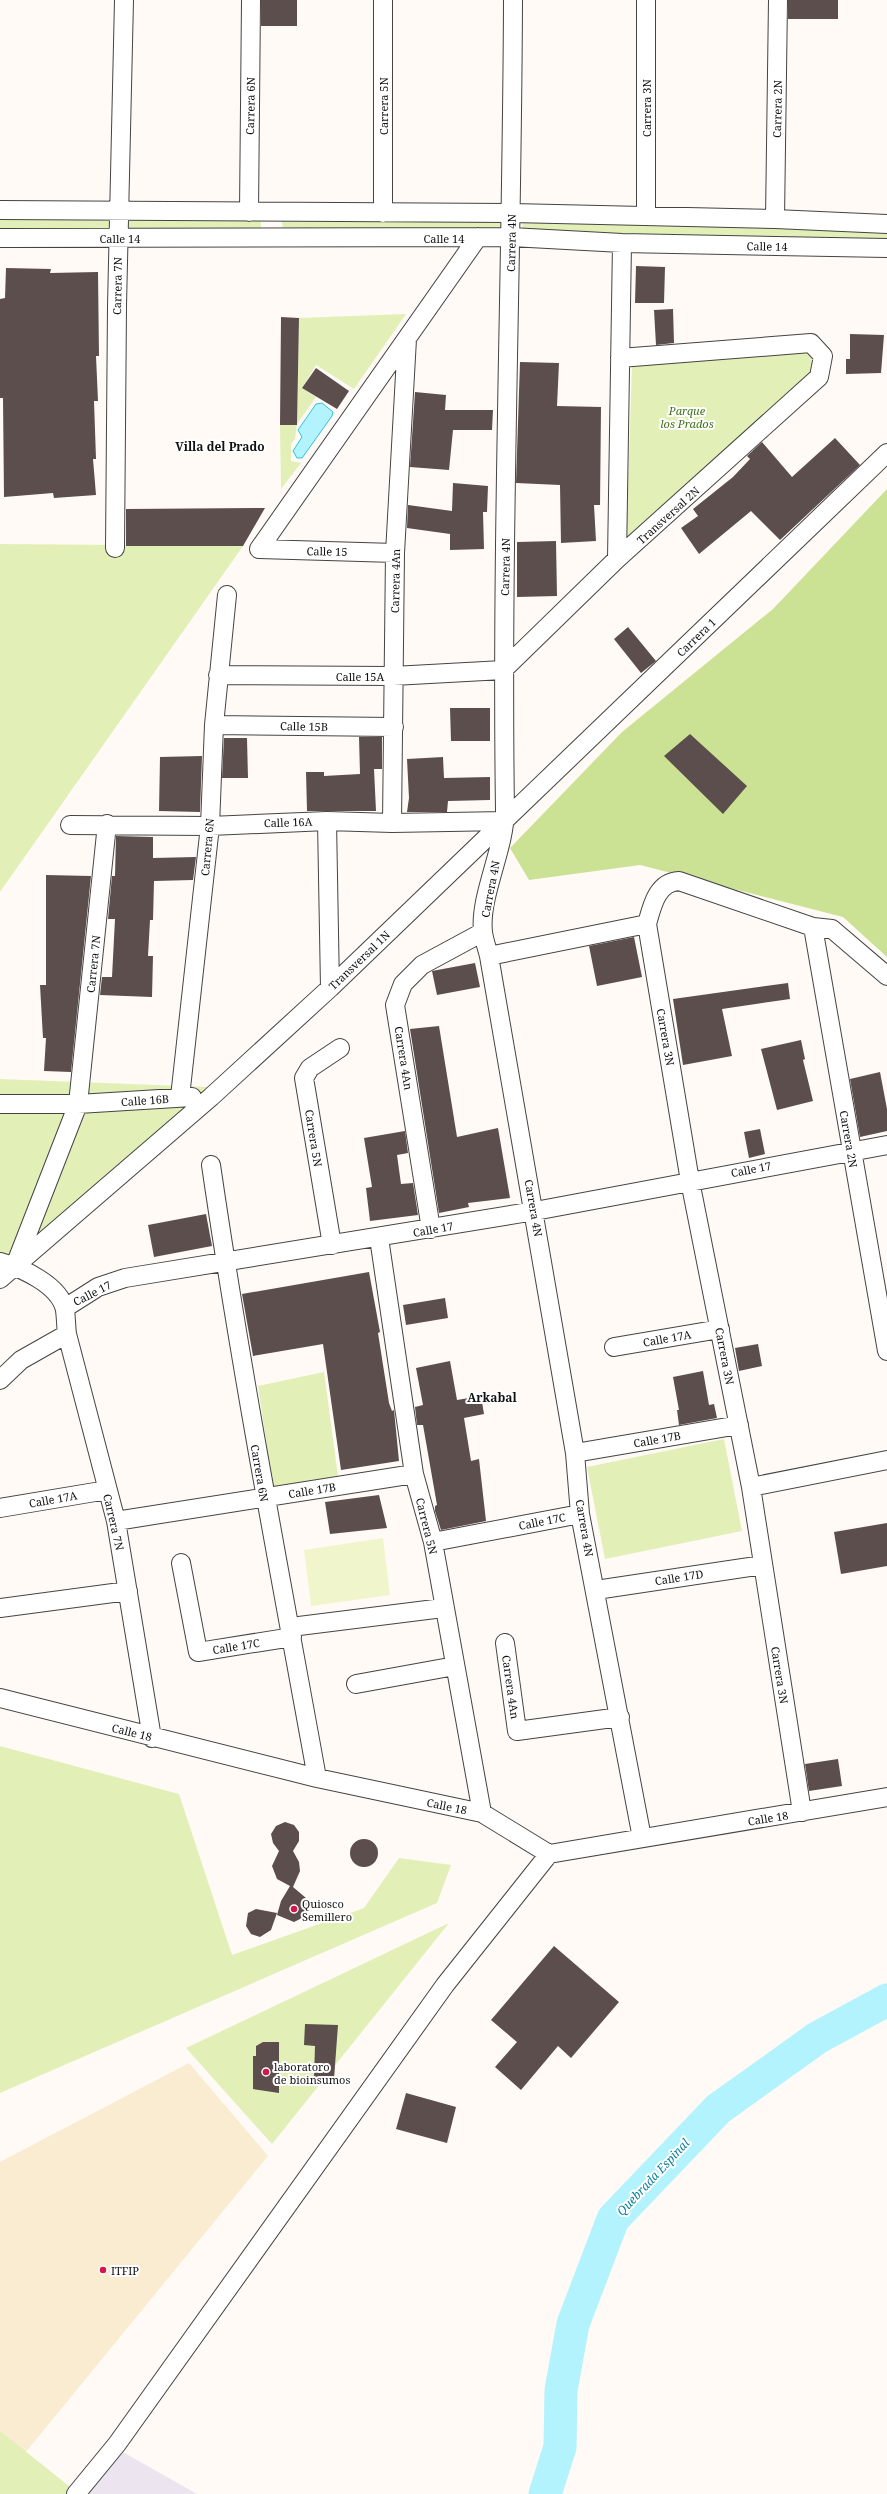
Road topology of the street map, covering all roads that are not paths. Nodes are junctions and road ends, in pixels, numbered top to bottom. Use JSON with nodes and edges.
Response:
{"nodes":[{"id":1,"x":124,"y":0,"type":"edge"},
{"id":2,"x":251,"y":0,"type":"edge"},
{"id":3,"x":383,"y":0,"type":"edge"},
{"id":4,"x":513,"y":0,"type":"edge"},
{"id":5,"x":646,"y":0,"type":"edge"},
{"id":6,"x":778,"y":0,"type":"edge"},
{"id":7,"x":0,"y":210,"type":"edge"},
{"id":8,"x":120,"y":211,"type":"junction"},
{"id":9,"x":249,"y":212,"type":"junction"},
{"id":10,"x":382,"y":212,"type":"junction"},
{"id":11,"x":512,"y":213,"type":"junction"},
{"id":12,"x":646,"y":216,"type":"junction"},
{"id":13,"x":775,"y":219,"type":"junction"},
{"id":14,"x":887,"y":224,"type":"edge"},
{"id":15,"x":478,"y":237,"type":"junction"},
{"id":16,"x":511,"y":237,"type":"junction"},
{"id":17,"x":0,"y":238,"type":"edge"},
{"id":18,"x":119,"y":238,"type":"junction"},
{"id":19,"x":622,"y":243,"type":"junction"},
{"id":20,"x":887,"y":248,"type":"edge"},
{"id":21,"x":407,"y":339,"type":"junction"},
{"id":22,"x":620,"y":358,"type":"junction"},
{"id":23,"x":887,"y":453,"type":"edge"},
{"id":24,"x":114,"y":548,"type":"dead end"},
{"id":25,"x":395,"y":553,"type":"junction"},
{"id":26,"x":617,"y":559,"type":"junction"},
{"id":27,"x":227,"y":596,"type":"dead end"},
{"id":28,"x":503,"y":670,"type":"junction"},
{"id":29,"x":218,"y":675,"type":"junction"},
{"id":30,"x":393,"y":676,"type":"junction"},
{"id":31,"x":214,"y":725,"type":"junction"},
{"id":32,"x":394,"y":727,"type":"junction"},
{"id":33,"x":327,"y":821,"type":"junction"},
{"id":34,"x":505,"y":821,"type":"junction"},
{"id":35,"x":392,"y":823,"type":"junction"},
{"id":36,"x":107,"y":824,"type":"junction"},
{"id":37,"x":70,"y":825,"type":"dead end"},
{"id":38,"x":210,"y":826,"type":"junction"},
{"id":39,"x":647,"y":924,"type":"junction"},
{"id":40,"x":813,"y":926,"type":"junction"},
{"id":41,"x":483,"y":932,"type":"junction"},
{"id":42,"x":489,"y":956,"type":"junction"},
{"id":43,"x":887,"y":976,"type":"edge"},
{"id":44,"x":330,"y":988,"type":"junction"},
{"id":45,"x":340,"y":1048,"type":"dead end"},
{"id":46,"x":180,"y":1097,"type":"junction"},
{"id":47,"x":211,"y":1098,"type":"junction"},
{"id":48,"x":0,"y":1104,"type":"edge"},
{"id":49,"x":78,"y":1104,"type":"junction"},
{"id":50,"x":887,"y":1145,"type":"edge"},
{"id":51,"x":851,"y":1151,"type":"junction"},
{"id":52,"x":212,"y":1166,"type":"dead end"},
{"id":53,"x":690,"y":1181,"type":"junction"},
{"id":54,"x":535,"y":1211,"type":"junction"},
{"id":55,"x":431,"y":1229,"type":"junction"},
{"id":56,"x":379,"y":1238,"type":"junction"},
{"id":57,"x":332,"y":1246,"type":"junction"},
{"id":58,"x":225,"y":1263,"type":"junction"},
{"id":59,"x":8,"y":1264,"type":"edge"},
{"id":60,"x":0,"y":1279,"type":"edge"},
{"id":61,"x":64,"y":1308,"type":"junction"},
{"id":62,"x":720,"y":1329,"type":"junction"},
{"id":63,"x":67,"y":1334,"type":"junction"},
{"id":64,"x":614,"y":1348,"type":"dead end"},
{"id":65,"x":887,"y":1351,"type":"edge"},
{"id":66,"x":0,"y":1380,"type":"edge"},
{"id":67,"x":739,"y":1425,"type":"junction"},
{"id":68,"x":575,"y":1453,"type":"junction"},
{"id":69,"x":887,"y":1460,"type":"edge"},
{"id":70,"x":414,"y":1474,"type":"junction"},
{"id":71,"x":751,"y":1487,"type":"junction"},
{"id":72,"x":107,"y":1490,"type":"junction"},
{"id":73,"x":264,"y":1497,"type":"junction"},
{"id":74,"x":0,"y":1508,"type":"edge"},
{"id":75,"x":580,"y":1514,"type":"junction"},
{"id":76,"x":116,"y":1521,"type":"junction"},
{"id":77,"x":433,"y":1542,"type":"junction"},
{"id":78,"x":181,"y":1563,"type":"dead end"},
{"id":79,"x":763,"y":1565,"type":"junction"},
{"id":80,"x":596,"y":1590,"type":"junction"},
{"id":81,"x":128,"y":1591,"type":"junction"},
{"id":82,"x":0,"y":1608,"type":"edge"},
{"id":83,"x":443,"y":1608,"type":"junction"},
{"id":84,"x":291,"y":1632,"type":"junction"},
{"id":85,"x":505,"y":1643,"type":"dead end"},
{"id":86,"x":455,"y":1666,"type":"junction"},
{"id":87,"x":356,"y":1684,"type":"dead end"},
{"id":88,"x":0,"y":1698,"type":"edge"},
{"id":89,"x":620,"y":1717,"type":"junction"},
{"id":90,"x":152,"y":1738,"type":"junction"},
{"id":91,"x":317,"y":1778,"type":"junction"},
{"id":92,"x":884,"y":1795,"type":"edge"},
{"id":93,"x":802,"y":1812,"type":"junction"},
{"id":94,"x":482,"y":1813,"type":"junction"},
{"id":95,"x":642,"y":1838,"type":"junction"},
{"id":96,"x":549,"y":1854,"type":"junction"},
{"id":97,"x":76,"y":2494,"type":"edge"}],
"edges":[{"from":1,"to":8,"type":"street","name":"Carrera 7N"},
{"from":2,"to":9,"type":"street","name":"Carrera 6N"},
{"from":3,"to":10,"type":"street","name":"Carrera 5N"},
{"from":4,"to":11,"type":"street","name":"Carrera 4N"},
{"from":5,"to":12,"type":"street","name":"Carrera 3N"},
{"from":6,"to":13,"type":"street","name":"Carrera 2N"},
{"from":7,"to":8,"type":"street"},
{"from":8,"to":9,"type":"street"},
{"from":8,"to":18,"type":"street","name":"Carrera 7N"},
{"from":9,"to":10,"type":"street"},
{"from":10,"to":11,"type":"street"},
{"from":11,"to":12,"type":"street"},
{"from":11,"to":16,"type":"street","name":"Carrera 4N"},
{"from":12,"to":13,"type":"street"},
{"from":13,"to":14,"type":"street"},
{"from":15,"to":16,"type":"street","name":"Calle 14"},
{"from":15,"to":18,"type":"street","name":"Calle 14"},
{"from":15,"to":21,"type":"street"},
{"from":16,"to":19,"type":"street","name":"Calle 14"},
{"from":16,"to":28,"type":"street","name":"Carrera 4N"},
{"from":17,"to":18,"type":"street","name":"Calle 14"},
{"from":18,"to":24,"type":"street","name":"Carrera 7N"},
{"from":19,"to":20,"type":"street","name":"Calle 14"},
{"from":19,"to":22,"type":"street"},
{"from":21,"to":25,"type":"street","name":"Carrera 4An"},
{"from":21,"to":25,"type":"street","name":"Calle 15"},
{"from":22,"to":26,"type":"street"},
{"from":22,"to":26,"type":"street","name":"Transversal 2N"},
{"from":23,"to":34,"type":"street","name":"Carrera 1"},
{"from":25,"to":30,"type":"street","name":"Carrera 4An"},
{"from":26,"to":28,"type":"street","name":"Transversal 2N"},
{"from":27,"to":29,"type":"street","name":"Carrera 6N"},
{"from":28,"to":30,"type":"street","name":"Calle 15A"},
{"from":28,"to":34,"type":"street","name":"Carrera 4N"},
{"from":29,"to":30,"type":"street","name":"Calle 15A"},
{"from":29,"to":31,"type":"street","name":"Carrera 6N"},
{"from":30,"to":32,"type":"street","name":"Carrera 4An"},
{"from":31,"to":32,"type":"street","name":"Calle 15B"},
{"from":31,"to":38,"type":"street","name":"Carrera 6N"},
{"from":32,"to":35,"type":"street","name":"Carrera 4An"},
{"from":33,"to":35,"type":"street","name":"Calle 16A"},
{"from":33,"to":38,"type":"street","name":"Calle 16A"},
{"from":33,"to":44,"type":"street"},
{"from":34,"to":35,"type":"street","name":"Calle 16A"},
{"from":34,"to":41,"type":"street","name":"Carrera 4N"},
{"from":34,"to":44,"type":"street","name":"Transversal 1N"},
{"from":36,"to":37,"type":"street","name":"Calle 16A"},
{"from":36,"to":38,"type":"street","name":"Calle 16A"},
{"from":36,"to":49,"type":"street","name":"Carrera 7N"},
{"from":38,"to":46,"type":"street","name":"Carrera 6N"},
{"from":39,"to":40,"type":"street","name":"Carrera 3N"},
{"from":39,"to":42,"type":"street"},
{"from":39,"to":53,"type":"street","name":"Carrera 3N"},
{"from":40,"to":43,"type":"street"},
{"from":40,"to":51,"type":"street","name":"Carrera 2N"},
{"from":41,"to":42,"type":"street","name":"Carrera 4N"},
{"from":41,"to":55,"type":"street","name":"Carrera 4An"},
{"from":42,"to":54,"type":"street","name":"Carrera 4N"},
{"from":44,"to":47,"type":"street","name":"Transversal 1N"},
{"from":45,"to":57,"type":"street","name":"Carrera 5N"},
{"from":46,"to":47,"type":"street","name":"Calle 16B"},
{"from":46,"to":49,"type":"street","name":"Calle 16B"},
{"from":47,"to":59,"type":"street","name":"Transversal 1N"},
{"from":48,"to":49,"type":"street","name":"Calle 16B"},
{"from":49,"to":59,"type":"street","name":"Carrera 7N"},
{"from":50,"to":51,"type":"street","name":"Calle 17"},
{"from":51,"to":53,"type":"street","name":"Calle 17"},
{"from":51,"to":65,"type":"street","name":"Carrera 2N"},
{"from":52,"to":58,"type":"street","name":"Carrera 6N"},
{"from":53,"to":54,"type":"street","name":"Calle 17"},
{"from":53,"to":62,"type":"street","name":"Carrera 3N"},
{"from":54,"to":55,"type":"street","name":"Calle 17"},
{"from":54,"to":68,"type":"street","name":"Carrera 4N"},
{"from":55,"to":56,"type":"street","name":"Calle 17"},
{"from":56,"to":57,"type":"street","name":"Calle 17"},
{"from":56,"to":70,"type":"street","name":"Carrera 5N"},
{"from":57,"to":58,"type":"street","name":"Calle 17"},
{"from":58,"to":61,"type":"street","name":"Calle 17"},
{"from":58,"to":73,"type":"street","name":"Carrera 6N"},
{"from":59,"to":60,"type":"street"},
{"from":59,"to":61,"type":"street","name":"Calle 17"},
{"from":61,"to":63,"type":"street","name":"Carrera 7N"},
{"from":62,"to":64,"type":"street","name":"Calle 17A"},
{"from":62,"to":67,"type":"street","name":"Carrera 3N"},
{"from":63,"to":66,"type":"street"},
{"from":63,"to":72,"type":"street","name":"Carrera 7N"},
{"from":67,"to":68,"type":"street","name":"Calle 17B"},
{"from":67,"to":71,"type":"street","name":"Carrera 3N"},
{"from":68,"to":75,"type":"street","name":"Carrera 4N"},
{"from":69,"to":71,"type":"street"},
{"from":70,"to":73,"type":"street","name":"Calle 17B"},
{"from":70,"to":77,"type":"street","name":"Carrera 5N"},
{"from":71,"to":79,"type":"street","name":"Carrera 3N"},
{"from":72,"to":74,"type":"street","name":"Calle 17A"},
{"from":72,"to":76,"type":"street","name":"Carrera 7N"},
{"from":73,"to":76,"type":"street","name":"Calle 17B"},
{"from":73,"to":84,"type":"street","name":"Carrera 6N"},
{"from":75,"to":77,"type":"street","name":"Calle 17C"},
{"from":75,"to":80,"type":"street","name":"Carrera 4N"},
{"from":76,"to":81,"type":"street","name":"Carrera 7N"},
{"from":77,"to":83,"type":"street","name":"Carrera 5N"},
{"from":78,"to":84,"type":"street","name":"Calle 17C"},
{"from":79,"to":80,"type":"street","name":"Calle 17D"},
{"from":79,"to":93,"type":"street","name":"Carrera 3N"},
{"from":80,"to":89,"type":"street","name":"Carrera 4N"},
{"from":81,"to":82,"type":"street"},
{"from":81,"to":90,"type":"street","name":"Carrera 7N"},
{"from":83,"to":84,"type":"street","name":"Calle 17C"},
{"from":83,"to":86,"type":"street","name":"Carrera 5N"},
{"from":84,"to":91,"type":"street","name":"Carrera 6N"},
{"from":85,"to":89,"type":"street","name":"Carrera 4An"},
{"from":86,"to":87,"type":"street"},
{"from":86,"to":94,"type":"street","name":"Carrera 5N"},
{"from":88,"to":90,"type":"street","name":"Calle 18"},
{"from":89,"to":95,"type":"street","name":"Carrera 4N"},
{"from":90,"to":91,"type":"street","name":"Calle 18"},
{"from":91,"to":94,"type":"street","name":"Calle 18"},
{"from":92,"to":93,"type":"street","name":"Calle 18"},
{"from":93,"to":95,"type":"street","name":"Calle 18"},
{"from":94,"to":96,"type":"street","name":"Calle 18"},
{"from":95,"to":96,"type":"street","name":"Calle 18"},
{"from":96,"to":97,"type":"street"}]}
